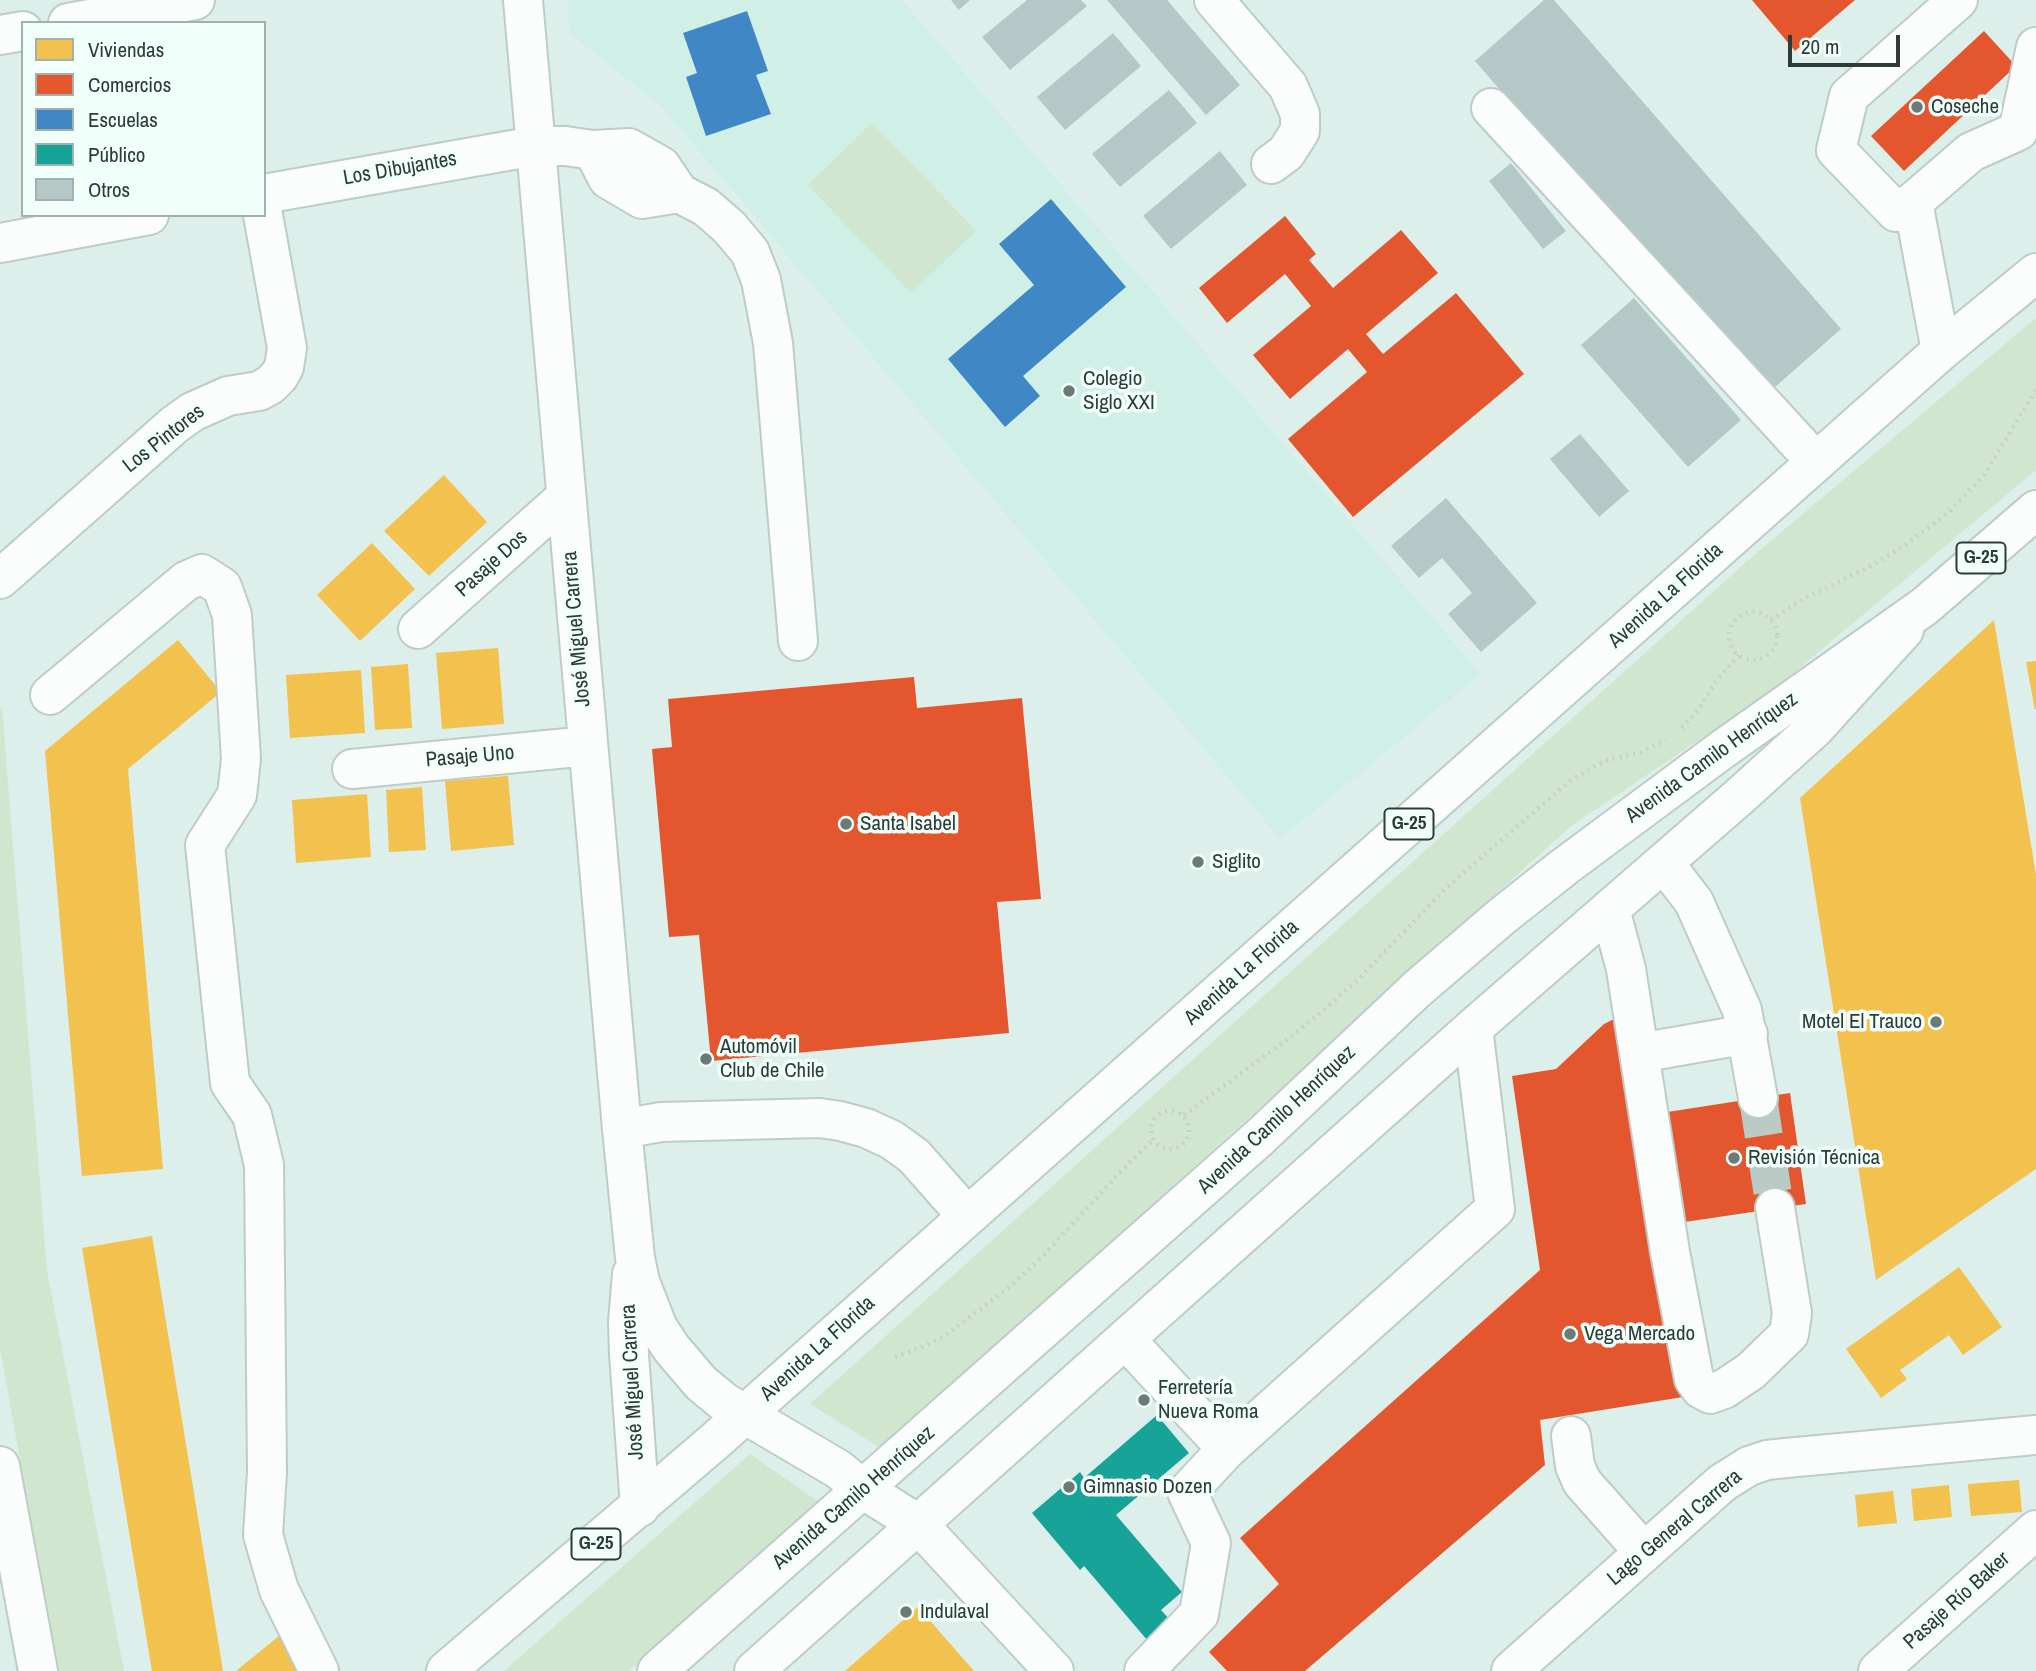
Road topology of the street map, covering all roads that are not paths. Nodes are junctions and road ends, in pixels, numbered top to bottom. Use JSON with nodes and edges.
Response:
{"nodes":[{"id":1,"x":195,"y":0,"type":"edge"},
{"id":2,"x":523,"y":0,"type":"edge"},
{"id":3,"x":1214,"y":0,"type":"edge"},
{"id":4,"x":1958,"y":0,"type":"edge"},
{"id":5,"x":79,"y":21,"type":"edge"},
{"id":6,"x":21,"y":31,"type":"edge"},
{"id":7,"x":0,"y":35,"type":"edge"},
{"id":8,"x":2036,"y":47,"type":"edge"},
{"id":9,"x":1491,"y":108,"type":"dead end"},
{"id":10,"x":2027,"y":135,"type":"edge"},
{"id":11,"x":535,"y":146,"type":"junction"},
{"id":12,"x":1271,"y":164,"type":"dead end"},
{"id":13,"x":266,"y":194,"type":"edge"},
{"id":14,"x":1913,"y":202,"type":"junction"},
{"id":15,"x":138,"y":217,"type":"edge"},
{"id":16,"x":263,"y":217,"type":"edge"},
{"id":17,"x":0,"y":243,"type":"edge"},
{"id":18,"x":2036,"y":273,"type":"edge"},
{"id":19,"x":1941,"y":351,"type":"junction"},
{"id":20,"x":1816,"y":462,"type":"junction"},
{"id":21,"x":565,"y":498,"type":"junction"},
{"id":22,"x":2036,"y":510,"type":"edge"},
{"id":23,"x":0,"y":579,"type":"edge"},
{"id":24,"x":1925,"y":606,"type":"junction"},
{"id":25,"x":418,"y":629,"type":"dead end"},
{"id":26,"x":798,"y":640,"type":"dead end"},
{"id":27,"x":50,"y":695,"type":"dead end"},
{"id":28,"x":588,"y":746,"type":"junction"},
{"id":29,"x":352,"y":769,"type":"dead end"},
{"id":30,"x":1664,"y":863,"type":"junction"},
{"id":31,"x":1610,"y":909,"type":"junction"},
{"id":32,"x":1473,"y":1028,"type":"junction"},
{"id":33,"x":1748,"y":1034,"type":"junction"},
{"id":34,"x":1639,"y":1053,"type":"junction"},
{"id":35,"x":1758,"y":1098,"type":"tunnel mouth"},
{"id":36,"x":622,"y":1129,"type":"junction"},
{"id":37,"x":1775,"y":1208,"type":"tunnel mouth"},
{"id":38,"x":967,"y":1216,"type":"junction"},
{"id":39,"x":635,"y":1258,"type":"junction"},
{"id":40,"x":1125,"y":1339,"type":"junction"},
{"id":41,"x":744,"y":1415,"type":"junction"},
{"id":42,"x":2036,"y":1435,"type":"edge"},
{"id":43,"x":1571,"y":1436,"type":"dead end"},
{"id":44,"x":1227,"y":1449,"type":"junction"},
{"id":45,"x":0,"y":1466,"type":"edge"},
{"id":46,"x":864,"y":1490,"type":"junction"},
{"id":47,"x":640,"y":1507,"type":"junction"},
{"id":48,"x":918,"y":1524,"type":"junction"},
{"id":49,"x":2036,"y":1530,"type":"edge"},
{"id":50,"x":1644,"y":1552,"type":"junction"},
{"id":51,"x":12,"y":1598,"type":"edge"},
{"id":52,"x":38,"y":1671,"type":"edge"},
{"id":53,"x":319,"y":1671,"type":"edge"},
{"id":54,"x":446,"y":1671,"type":"edge"},
{"id":55,"x":657,"y":1671,"type":"edge"},
{"id":56,"x":754,"y":1671,"type":"edge"},
{"id":57,"x":1054,"y":1671,"type":"edge"},
{"id":58,"x":1143,"y":1671,"type":"edge"},
{"id":59,"x":1511,"y":1671,"type":"edge"},
{"id":60,"x":1878,"y":1671,"type":"edge"}],
"edges":[{"from":1,"to":5,"type":"street"},
{"from":2,"to":11,"type":"street","name":"José Miguel Carrera"},
{"from":3,"to":12,"type":"street"},
{"from":4,"to":14,"type":"street"},
{"from":6,"to":7,"type":"street"},
{"from":8,"to":10,"type":"street"},
{"from":9,"to":20,"type":"street"},
{"from":10,"to":14,"type":"street"},
{"from":11,"to":13,"type":"street","name":"Los Dibujantes"},
{"from":11,"to":21,"type":"street","name":"José Miguel Carrera"},
{"from":11,"to":26,"type":"street","name":"Los Dibujantes"},
{"from":14,"to":19,"type":"street"},
{"from":15,"to":17,"type":"street"},
{"from":16,"to":23,"type":"street","name":"Los Pintores"},
{"from":18,"to":19,"type":"street","name":"Avenida La Florida","number":"G-25"},
{"from":19,"to":20,"type":"street","name":"Avenida La Florida","number":"G-25"},
{"from":20,"to":38,"type":"street","name":"Avenida La Florida","number":"G-25"},
{"from":21,"to":25,"type":"street","name":"Pasaje Dos"},
{"from":21,"to":28,"type":"street","name":"José Miguel Carrera"},
{"from":22,"to":24,"type":"street","name":"Avenida Camilo Henríquez","number":"G-25"},
{"from":24,"to":30,"type":"street","name":"Avenida Camilo Henríquez"},
{"from":24,"to":46,"type":"street","name":"Avenida Camilo Henríquez","number":"G-25"},
{"from":27,"to":53,"type":"street"},
{"from":28,"to":29,"type":"street","name":"Pasaje Uno"},
{"from":28,"to":36,"type":"street","name":"José Miguel Carrera"},
{"from":30,"to":31,"type":"street","name":"Avenida Camilo Henríquez"},
{"from":30,"to":33,"type":"street"},
{"from":31,"to":32,"type":"street","name":"Avenida Camilo Henríquez"},
{"from":31,"to":34,"type":"street"},
{"from":32,"to":40,"type":"street","name":"Avenida Camilo Henríquez"},
{"from":32,"to":44,"type":"street"},
{"from":33,"to":34,"type":"street"},
{"from":33,"to":35,"type":"street"},
{"from":34,"to":37,"type":"street"},
{"from":36,"to":38,"type":"street"},
{"from":36,"to":39,"type":"street","name":"José Miguel Carrera"},
{"from":38,"to":41,"type":"street","name":"Avenida La Florida","number":"G-25"},
{"from":39,"to":41,"type":"street","name":"José Miguel Carrera"},
{"from":39,"to":47,"type":"street","name":"José Miguel Carrera"},
{"from":40,"to":44,"type":"street"},
{"from":40,"to":48,"type":"street","name":"Avenida Camilo Henríquez"},
{"from":41,"to":46,"type":"street","name":"José Miguel Carrera"},
{"from":41,"to":47,"type":"street","name":"Avenida La Florida","number":"G-25"},
{"from":42,"to":50,"type":"street","name":"Lago General Carrera"},
{"from":43,"to":50,"type":"street"},
{"from":44,"to":58,"type":"street"},
{"from":45,"to":51,"type":"street"},
{"from":46,"to":48,"type":"street","name":"José Miguel Carrera"},
{"from":46,"to":55,"type":"street","name":"Avenida Camilo Henríquez","number":"G-25"},
{"from":47,"to":54,"type":"street","name":"Avenida La Florida","number":"G-25"},
{"from":48,"to":56,"type":"street","name":"Avenida Camilo Henríquez"},
{"from":48,"to":57,"type":"street","name":"José Miguel Carrera"},
{"from":49,"to":60,"type":"street","name":"Pasaje Río Baker"},
{"from":50,"to":59,"type":"street","name":"Lago General Carrera"},
{"from":51,"to":52,"type":"street"}]}
